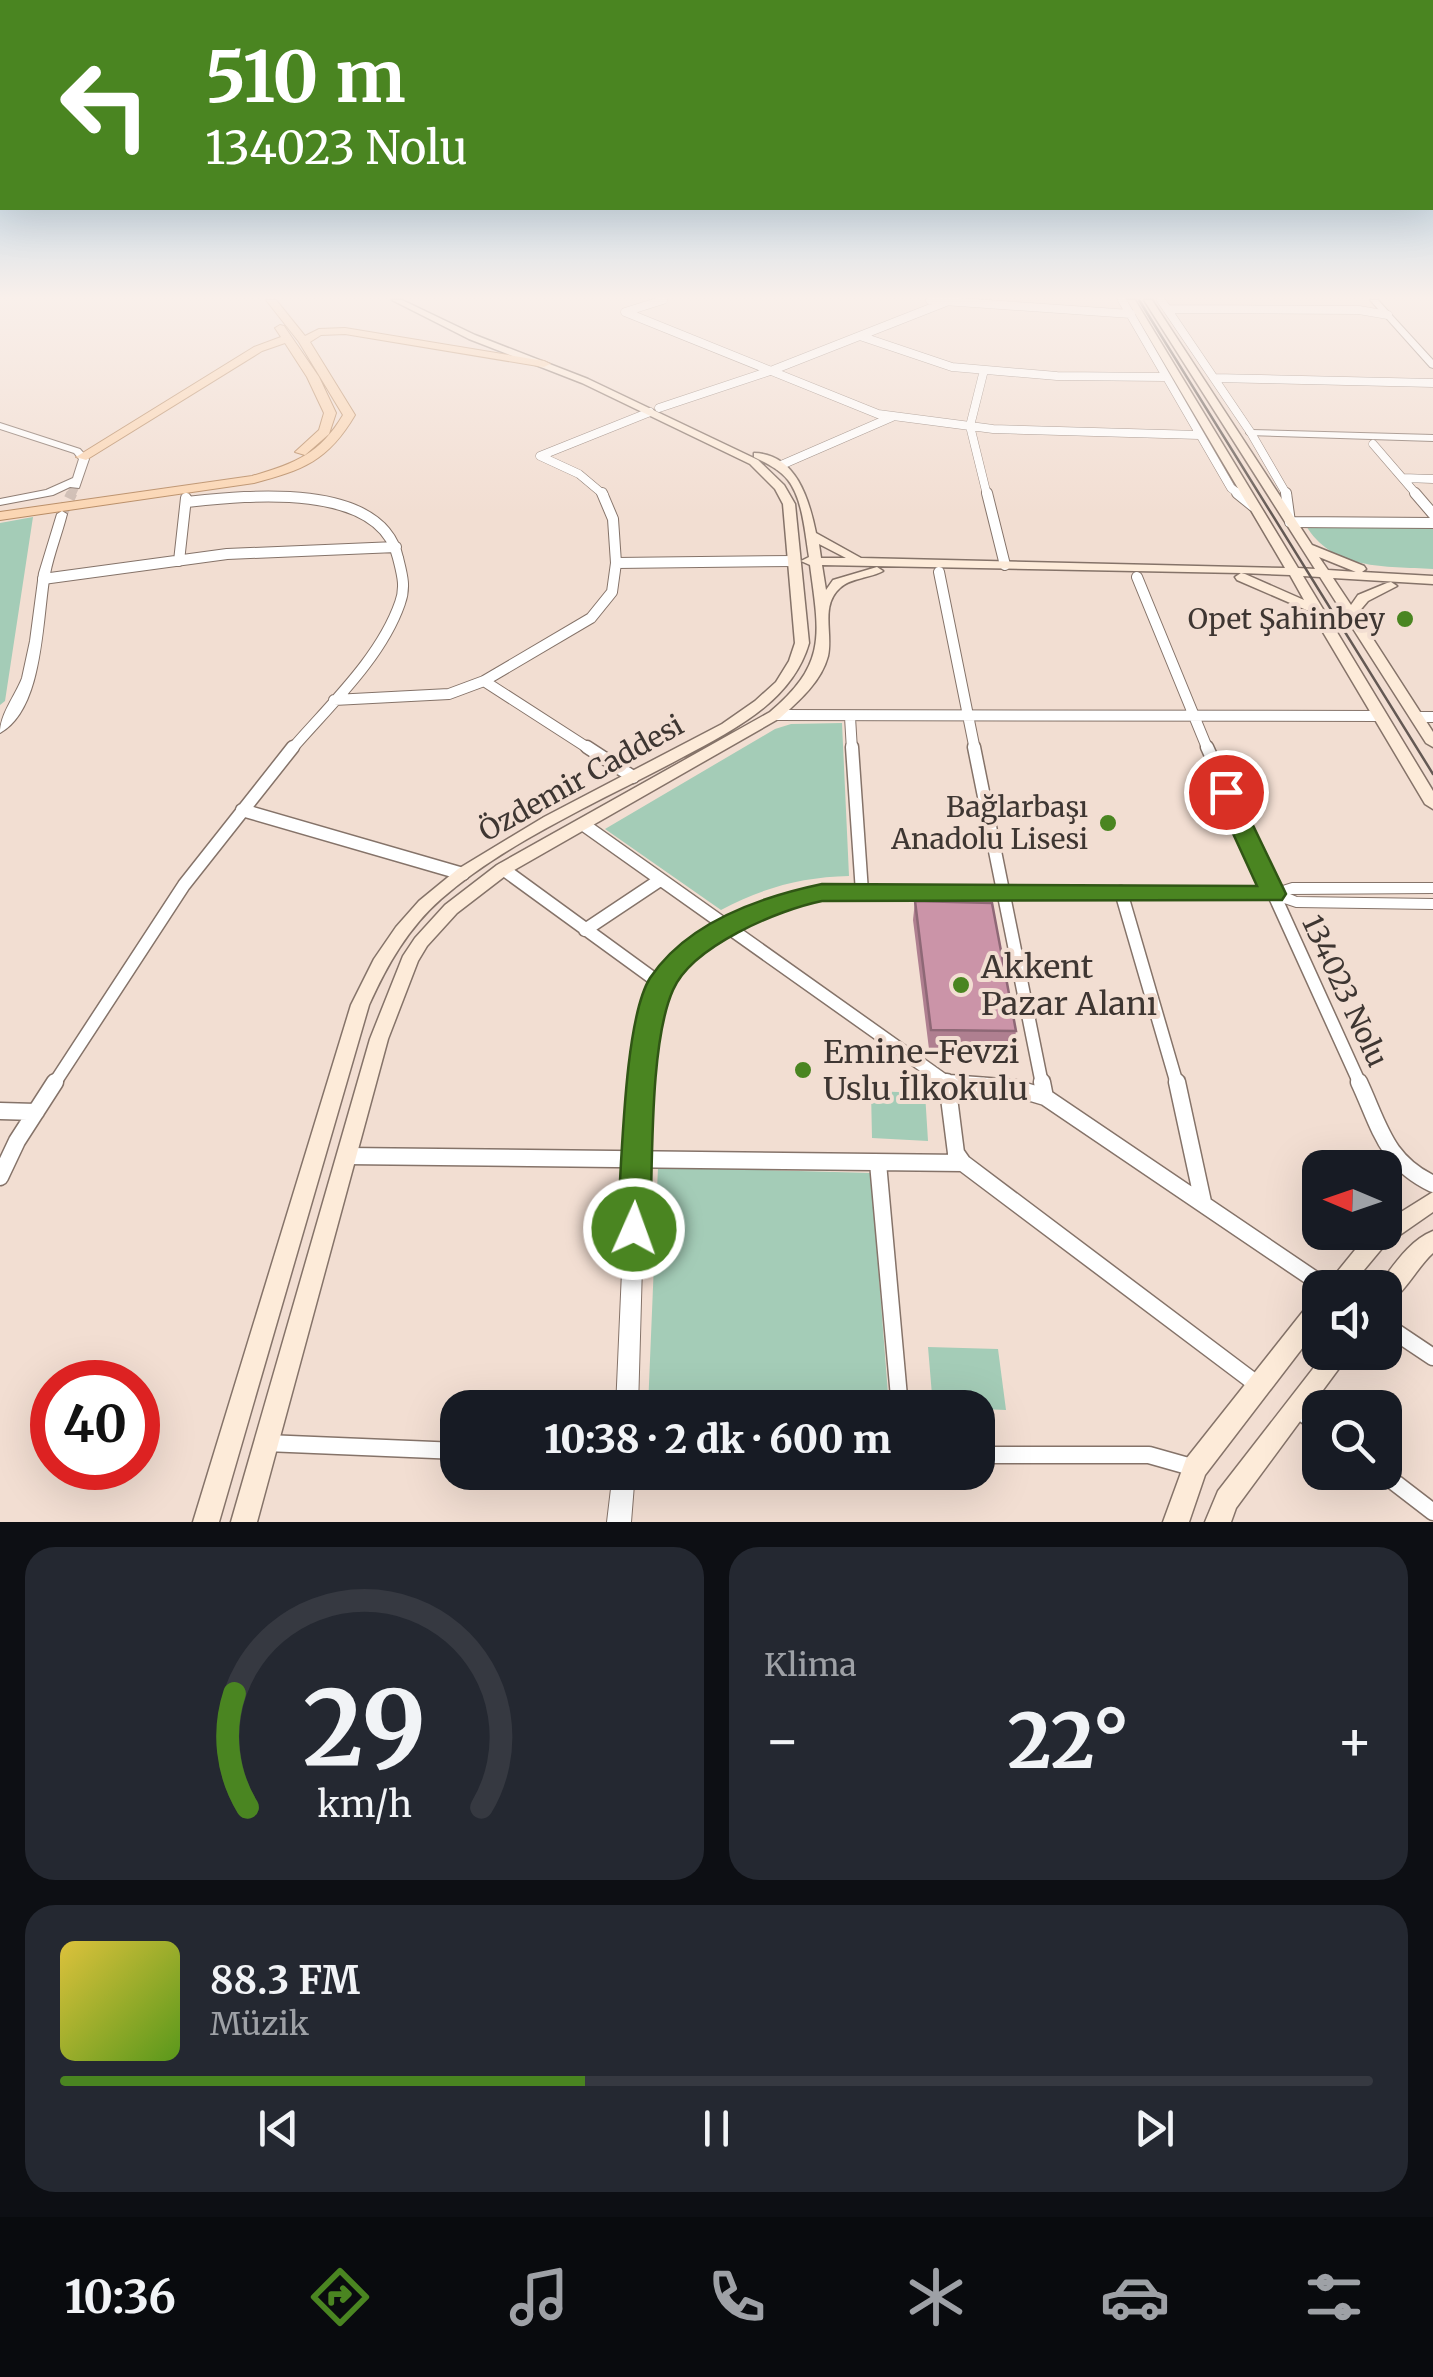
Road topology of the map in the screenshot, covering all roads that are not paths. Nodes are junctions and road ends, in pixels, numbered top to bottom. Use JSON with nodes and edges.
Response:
{"nodes":[{"id":1,"x":223,"y":371,"type":"edge"},
{"id":2,"x":306,"y":371,"type":"edge"},
{"id":3,"x":322,"y":371,"type":"edge"},
{"id":4,"x":561,"y":371,"type":"edge"},
{"id":5,"x":567,"y":371,"type":"edge"},
{"id":6,"x":770,"y":371,"type":"edge"},
{"id":7,"x":776,"y":371,"type":"edge"},
{"id":8,"x":984,"y":371,"type":"edge"},
{"id":9,"x":997,"y":371,"type":"edge"},
{"id":10,"x":1163,"y":371,"type":"edge"},
{"id":11,"x":1167,"y":371,"type":"edge"},
{"id":12,"x":1193,"y":371,"type":"edge"},
{"id":13,"x":1209,"y":371,"type":"edge"},
{"id":14,"x":1166,"y":377,"type":"junction"},
{"id":15,"x":1214,"y":378,"type":"junction"},
{"id":16,"x":1433,"y":382,"type":"edge"},
{"id":17,"x":655,"y":410,"type":"junction"},
{"id":18,"x":892,"y":417,"type":"junction"},
{"id":19,"x":0,"y":426,"type":"edge"},
{"id":20,"x":970,"y":426,"type":"junction"},
{"id":21,"x":1199,"y":434,"type":"junction"},
{"id":22,"x":1254,"y":437,"type":"junction"},
{"id":23,"x":1268,"y":437,"type":"junction"},
{"id":24,"x":1433,"y":441,"type":"edge"},
{"id":25,"x":1373,"y":444,"type":"junction"},
{"id":26,"x":82,"y":457,"type":"junction"},
{"id":27,"x":779,"y":466,"type":"junction"},
{"id":28,"x":1403,"y":478,"type":"junction"},
{"id":29,"x":1433,"y":480,"type":"edge"},
{"id":30,"x":186,"y":495,"type":"junction"},
{"id":31,"x":0,"y":511,"type":"edge"},
{"id":32,"x":1260,"y":511,"type":"junction"},
{"id":33,"x":62,"y":514,"type":"tunnel mouth"},
{"id":34,"x":1433,"y":514,"type":"edge"},
{"id":35,"x":1290,"y":522,"type":"junction"},
{"id":36,"x":1433,"y":523,"type":"edge"},
{"id":37,"x":811,"y":535,"type":"junction"},
{"id":38,"x":1278,"y":543,"type":"junction"},
{"id":39,"x":396,"y":547,"type":"junction"},
{"id":40,"x":1307,"y":548,"type":"junction"},
{"id":41,"x":178,"y":561,"type":"junction"},
{"id":42,"x":616,"y":562,"type":"junction"},
{"id":43,"x":795,"y":565,"type":"junction"},
{"id":44,"x":814,"y":565,"type":"junction"},
{"id":45,"x":1005,"y":565,"type":"junction"},
{"id":46,"x":873,"y":566,"type":"junction"},
{"id":47,"x":939,"y":572,"type":"junction"},
{"id":48,"x":1237,"y":573,"type":"junction"},
{"id":49,"x":1136,"y":576,"type":"junction"},
{"id":50,"x":1298,"y":576,"type":"junction"},
{"id":51,"x":1326,"y":578,"type":"junction"},
{"id":52,"x":43,"y":579,"type":"junction"},
{"id":53,"x":1433,"y":580,"type":"edge"},
{"id":54,"x":1395,"y":582,"type":"junction"},
{"id":55,"x":1433,"y":588,"type":"edge"},
{"id":56,"x":820,"y":607,"type":"junction"},
{"id":57,"x":1319,"y":610,"type":"junction"},
{"id":58,"x":1350,"y":614,"type":"junction"},
{"id":59,"x":484,"y":680,"type":"junction"},
{"id":60,"x":334,"y":700,"type":"junction"},
{"id":61,"x":775,"y":715,"type":"junction"},
{"id":62,"x":1194,"y":715,"type":"junction"},
{"id":63,"x":1381,"y":716,"type":"junction"},
{"id":64,"x":1417,"y":716,"type":"junction"},
{"id":65,"x":850,"y":717,"type":"junction"},
{"id":66,"x":1433,"y":717,"type":"edge"},
{"id":67,"x":967,"y":718,"type":"junction"},
{"id":68,"x":0,"y":729,"type":"edge"},
{"id":69,"x":1433,"y":742,"type":"edge"},
{"id":70,"x":633,"y":777,"type":"junction"},
{"id":71,"x":1433,"y":804,"type":"edge"},
{"id":72,"x":242,"y":810,"type":"junction"},
{"id":73,"x":584,"y":825,"type":"junction"},
{"id":74,"x":503,"y":870,"type":"junction"},
{"id":75,"x":463,"y":874,"type":"junction"},
{"id":76,"x":660,"y":880,"type":"junction"},
{"id":77,"x":1433,"y":888,"type":"edge"},
{"id":78,"x":1002,"y":891,"type":"junction"},
{"id":79,"x":862,"y":892,"type":"junction"},
{"id":80,"x":1121,"y":892,"type":"junction"},
{"id":81,"x":1273,"y":894,"type":"junction"},
{"id":82,"x":1433,"y":904,"type":"edge"},
{"id":83,"x":724,"y":927,"type":"junction"},
{"id":84,"x":585,"y":930,"type":"junction"},
{"id":85,"x":661,"y":984,"type":"junction"},
{"id":86,"x":950,"y":1084,"type":"junction"},
{"id":87,"x":1045,"y":1097,"type":"junction"},
{"id":88,"x":0,"y":1111,"type":"edge"},
{"id":89,"x":36,"y":1112,"type":"junction"},
{"id":90,"x":1390,"y":1150,"type":"edge"},
{"id":91,"x":346,"y":1156,"type":"junction"},
{"id":92,"x":636,"y":1158,"type":"junction"},
{"id":93,"x":878,"y":1163,"type":"junction"},
{"id":94,"x":963,"y":1163,"type":"junction"},
{"id":95,"x":1402,"y":1166,"type":"edge"},
{"id":96,"x":0,"y":1177,"type":"edge"},
{"id":97,"x":1433,"y":1184,"type":"edge"},
{"id":98,"x":1433,"y":1201,"type":"edge"},
{"id":99,"x":1203,"y":1202,"type":"junction"},
{"id":100,"x":1402,"y":1221,"type":"edge"},
{"id":101,"x":1433,"y":1240,"type":"edge"},
{"id":102,"x":1370,"y":1250,"type":"edge"},
{"id":103,"x":1352,"y":1270,"type":"edge"},
{"id":104,"x":1302,"y":1271,"type":"edge"},
{"id":105,"x":1402,"y":1272,"type":"edge"},
{"id":106,"x":1302,"y":1329,"type":"edge"},
{"id":107,"x":1402,"y":1336,"type":"edge"},
{"id":108,"x":1433,"y":1357,"type":"edge"},
{"id":109,"x":1326,"y":1370,"type":"edge"},
{"id":110,"x":1258,"y":1384,"type":"junction"},
{"id":111,"x":628,"y":1390,"type":"edge"},
{"id":112,"x":898,"y":1390,"type":"edge"},
{"id":113,"x":1297,"y":1409,"type":"junction"},
{"id":114,"x":1302,"y":1413,"type":"edge"},
{"id":115,"x":266,"y":1444,"type":"junction"},
{"id":116,"x":440,"y":1450,"type":"edge"},
{"id":117,"x":995,"y":1454,"type":"edge"},
{"id":118,"x":1195,"y":1468,"type":"junction"},
{"id":119,"x":1402,"y":1488,"type":"edge"},
{"id":120,"x":623,"y":1490,"type":"edge"},
{"id":121,"x":1433,"y":1512,"type":"edge"},
{"id":122,"x":206,"y":1522,"type":"edge"},
{"id":123,"x":244,"y":1522,"type":"edge"},
{"id":124,"x":620,"y":1522,"type":"edge"},
{"id":125,"x":1176,"y":1522,"type":"edge"},
{"id":126,"x":1218,"y":1522,"type":"edge"}],
"edges":[{"from":1,"to":26,"type":"main road"},
{"from":2,"to":31,"type":"main road"},
{"from":3,"to":30,"type":"main road"},
{"from":4,"to":17,"type":"main road","name":"Özdemir Caddesi"},
{"from":5,"to":17,"type":"main road","name":"Özdemir Caddesi"},
{"from":6,"to":17,"type":"street"},
{"from":7,"to":18,"type":"street"},
{"from":8,"to":20,"type":"street"},
{"from":9,"to":14,"type":"street"},
{"from":10,"to":14,"type":"street"},
{"from":11,"to":32,"type":"main road"},
{"from":12,"to":35,"type":"main road"},
{"from":13,"to":15,"type":"street"},
{"from":14,"to":21,"type":"street"},
{"from":15,"to":16,"type":"street"},
{"from":15,"to":22,"type":"street"},
{"from":17,"to":27,"type":"main road","name":"Özdemir Caddesi"},
{"from":17,"to":42,"type":"street"},
{"from":17,"to":43,"type":"main road","name":"Özdemir Caddesi"},
{"from":18,"to":20,"type":"street"},
{"from":18,"to":27,"type":"street"},
{"from":19,"to":26,"type":"street"},
{"from":20,"to":21,"type":"street"},
{"from":20,"to":45,"type":"street"},
{"from":21,"to":32,"type":"street"},
{"from":22,"to":23,"type":"street"},
{"from":22,"to":35,"type":"street"},
{"from":23,"to":24,"type":"street"},
{"from":23,"to":25,"type":"street"},
{"from":24,"to":25,"type":"street"},
{"from":25,"to":28,"type":"street"},
{"from":26,"to":31,"type":"street"},
{"from":27,"to":37,"type":"main road","name":"Özdemir Caddesi"},
{"from":28,"to":29,"type":"street"},
{"from":28,"to":34,"type":"street"},
{"from":30,"to":31,"type":"main road"},
{"from":30,"to":39,"type":"street"},
{"from":30,"to":41,"type":"street"},
{"from":32,"to":38,"type":"main road"},
{"from":33,"to":52,"type":"street"},
{"from":35,"to":36,"type":"street"},
{"from":35,"to":40,"type":"main road"},
{"from":37,"to":44,"type":"main road","name":"Özdemir Caddesi"},
{"from":37,"to":46,"type":"main road"},
{"from":38,"to":48,"type":"main road"},
{"from":38,"to":50,"type":"main road"},
{"from":39,"to":41,"type":"street"},
{"from":39,"to":60,"type":"street"},
{"from":40,"to":51,"type":"main road"},
{"from":40,"to":54,"type":"main road"},
{"from":41,"to":52,"type":"street"},
{"from":42,"to":43,"type":"street"},
{"from":42,"to":59,"type":"street"},
{"from":43,"to":44,"type":"main road"},
{"from":43,"to":70,"type":"main road","name":"Özdemir Caddesi"},
{"from":44,"to":46,"type":"main road"},
{"from":44,"to":56,"type":"main road","name":"Özdemir Caddesi"},
{"from":45,"to":46,"type":"main road"},
{"from":45,"to":48,"type":"main road"},
{"from":46,"to":47,"type":"main road"},
{"from":46,"to":56,"type":"main road"},
{"from":47,"to":49,"type":"main road"},
{"from":47,"to":67,"type":"street"},
{"from":48,"to":49,"type":"main road"},
{"from":48,"to":50,"type":"main road"},
{"from":48,"to":57,"type":"main road"},
{"from":49,"to":62,"type":"street","name":"134023 Nolu"},
{"from":50,"to":51,"type":"main road"},
{"from":50,"to":57,"type":"main road"},
{"from":51,"to":54,"type":"main road"},
{"from":51,"to":58,"type":"main road"},
{"from":52,"to":68,"type":"street"},
{"from":53,"to":54,"type":"main road"},
{"from":54,"to":55,"type":"main road"},
{"from":54,"to":58,"type":"main road"},
{"from":56,"to":61,"type":"main road","name":"Özdemir Caddesi"},
{"from":57,"to":63,"type":"main road"},
{"from":58,"to":64,"type":"main road"},
{"from":59,"to":60,"type":"street"},
{"from":59,"to":70,"type":"street"},
{"from":60,"to":72,"type":"street"},
{"from":61,"to":65,"type":"street"},
{"from":61,"to":73,"type":"main road","name":"Özdemir Caddesi"},
{"from":62,"to":63,"type":"street"},
{"from":62,"to":67,"type":"street"},
{"from":62,"to":81,"type":"street","name":"134023 Nolu"},
{"from":63,"to":71,"type":"main road"},
{"from":64,"to":66,"type":"street"},
{"from":64,"to":69,"type":"main road"},
{"from":65,"to":67,"type":"street"},
{"from":65,"to":79,"type":"street"},
{"from":67,"to":78,"type":"street"},
{"from":70,"to":75,"type":"main road","name":"Özdemir Caddesi"},
{"from":72,"to":75,"type":"street"},
{"from":72,"to":89,"type":"street"},
{"from":73,"to":74,"type":"main road","name":"Özdemir Caddesi"},
{"from":73,"to":76,"type":"street"},
{"from":74,"to":84,"type":"street"},
{"from":74,"to":91,"type":"main road","name":"Özdemir Caddesi"},
{"from":75,"to":122,"type":"main road","name":"Özdemir Caddesi"},
{"from":76,"to":83,"type":"street"},
{"from":76,"to":84,"type":"street"},
{"from":77,"to":81,"type":"street"},
{"from":78,"to":79,"type":"street"},
{"from":78,"to":80,"type":"street"},
{"from":78,"to":87,"type":"street"},
{"from":79,"to":83,"type":"street"},
{"from":80,"to":81,"type":"street"},
{"from":80,"to":99,"type":"street"},
{"from":81,"to":82,"type":"street"},
{"from":81,"to":90,"type":"street","name":"134023 Nolu"},
{"from":83,"to":85,"type":"street"},
{"from":83,"to":86,"type":"street"},
{"from":84,"to":85,"type":"street"},
{"from":85,"to":92,"type":"street"},
{"from":86,"to":87,"type":"street"},
{"from":86,"to":94,"type":"street"},
{"from":87,"to":99,"type":"street"},
{"from":88,"to":89,"type":"street"},
{"from":89,"to":96,"type":"street"},
{"from":91,"to":92,"type":"street"},
{"from":91,"to":115,"type":"main road","name":"Özdemir Caddesi"},
{"from":92,"to":93,"type":"street"},
{"from":92,"to":111,"type":"street"},
{"from":93,"to":94,"type":"street"},
{"from":93,"to":112,"type":"street"},
{"from":94,"to":110,"type":"street"},
{"from":95,"to":97,"type":"street"},
{"from":98,"to":100,"type":"main road"},
{"from":99,"to":104,"type":"street"},
{"from":101,"to":105,"type":"main road"},
{"from":102,"to":103,"type":"main road"},
{"from":106,"to":110,"type":"main road"},
{"from":107,"to":108,"type":"street"},
{"from":109,"to":113,"type":"main road"},
{"from":110,"to":118,"type":"main road"},
{"from":113,"to":114,"type":"street"},
{"from":113,"to":126,"type":"main road"},
{"from":115,"to":116,"type":"street"},
{"from":115,"to":123,"type":"main road","name":"Özdemir Caddesi"},
{"from":117,"to":118,"type":"street"},
{"from":118,"to":125,"type":"main road"},
{"from":119,"to":121,"type":"street"},
{"from":120,"to":124,"type":"street"}]}
